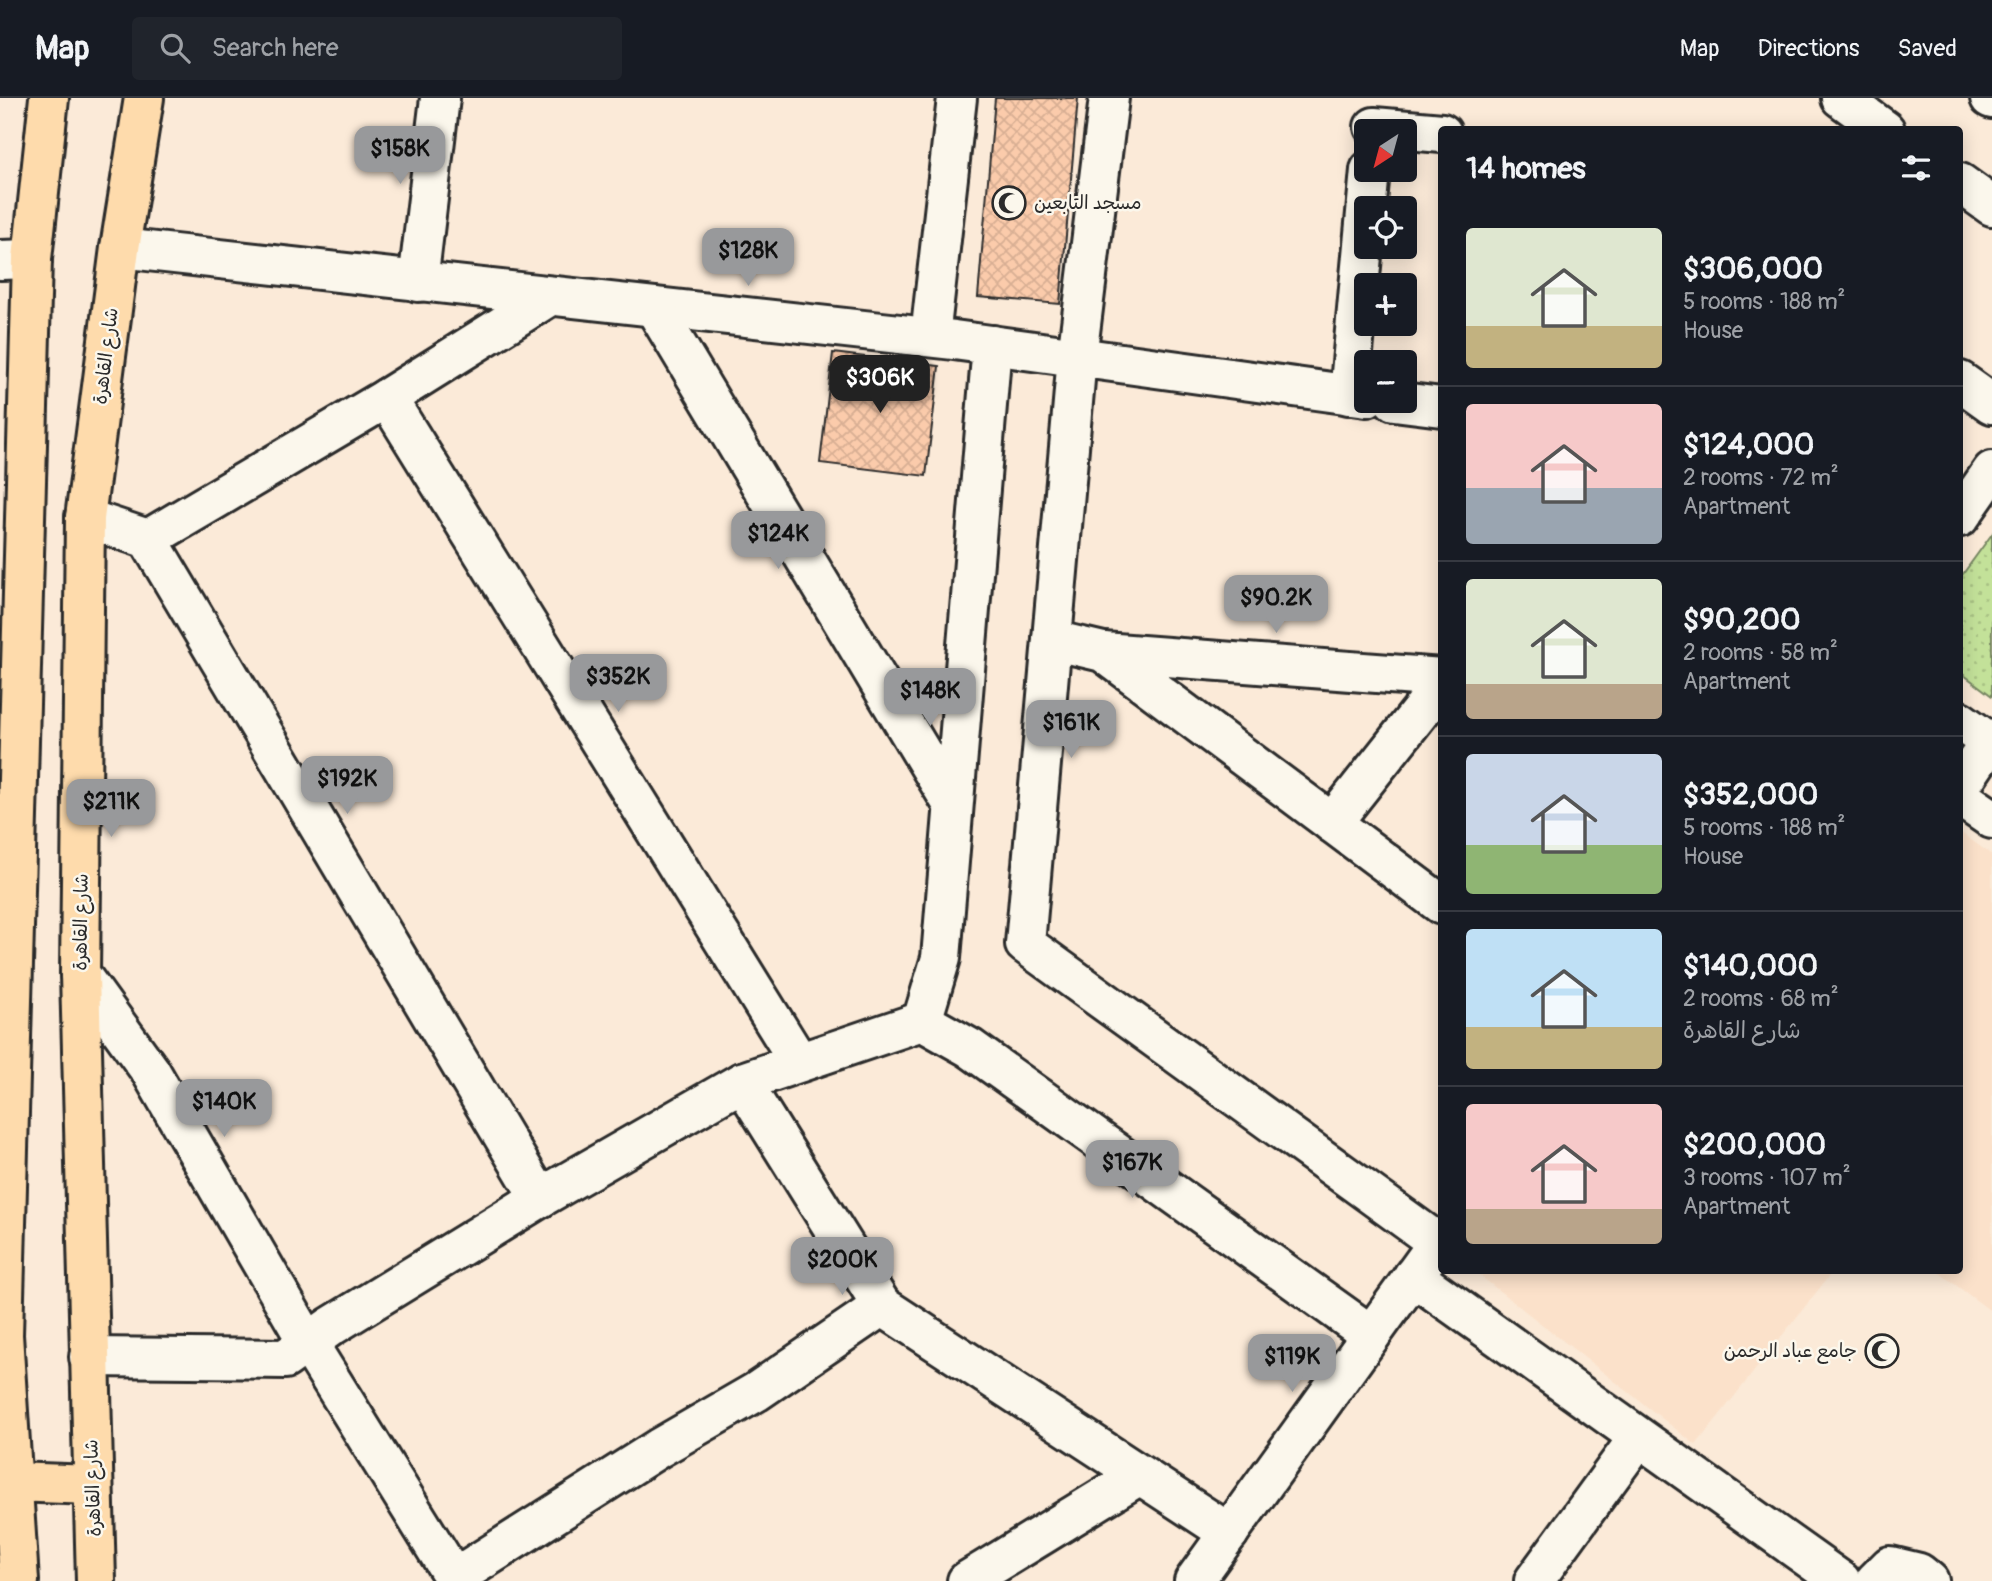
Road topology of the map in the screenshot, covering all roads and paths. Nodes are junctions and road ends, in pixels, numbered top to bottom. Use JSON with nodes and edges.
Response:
{"nodes":[{"id":1,"x":49,"y":98,"type":"edge"},
{"id":2,"x":144,"y":98,"type":"edge"},
{"id":3,"x":440,"y":98,"type":"edge"},
{"id":4,"x":957,"y":98,"type":"edge"},
{"id":5,"x":1109,"y":98,"type":"edge"},
{"id":6,"x":1841,"y":98,"type":"edge"},
{"id":7,"x":1880,"y":126,"type":"edge"},
{"id":8,"x":1418,"y":129,"type":"edge"},
{"id":9,"x":1438,"y":133,"type":"edge"},
{"id":10,"x":1369,"y":182,"type":"edge"},
{"id":11,"x":1963,"y":185,"type":"edge"},
{"id":12,"x":1992,"y":206,"type":"edge"},
{"id":13,"x":120,"y":248,"type":"junction"},
{"id":14,"x":16,"y":260,"type":"edge"},
{"id":15,"x":418,"y":282,"type":"junction"},
{"id":16,"x":550,"y":296,"type":"junction"},
{"id":17,"x":654,"y":307,"type":"junction"},
{"id":18,"x":930,"y":337,"type":"junction"},
{"id":19,"x":992,"y":345,"type":"junction"},
{"id":20,"x":1360,"y":350,"type":"edge"},
{"id":21,"x":1077,"y":357,"type":"junction"},
{"id":22,"x":1963,"y":383,"type":"edge"},
{"id":23,"x":1354,"y":395,"type":"edge"},
{"id":24,"x":387,"y":398,"type":"junction"},
{"id":25,"x":1417,"y":404,"type":"edge"},
{"id":26,"x":1992,"y":404,"type":"edge"},
{"id":27,"x":1438,"y":406,"type":"edge"},
{"id":28,"x":1992,"y":471,"type":"edge"},
{"id":29,"x":1963,"y":513,"type":"edge"},
{"id":30,"x":85,"y":518,"type":"junction"},
{"id":31,"x":148,"y":538,"type":"junction"},
{"id":32,"x":1052,"y":640,"type":"junction"},
{"id":33,"x":1103,"y":652,"type":"junction"},
{"id":34,"x":1438,"y":678,"type":"edge"},
{"id":35,"x":1438,"y":689,"type":"edge"},
{"id":36,"x":1983,"y":737,"type":"edge"},
{"id":37,"x":10,"y":746,"type":"edge"},
{"id":38,"x":1963,"y":780,"type":"edge"},
{"id":39,"x":1963,"y":799,"type":"edge"},
{"id":40,"x":953,"y":805,"type":"junction"},
{"id":41,"x":1992,"y":820,"type":"edge"},
{"id":42,"x":1332,"y":823,"type":"junction"},
{"id":43,"x":1438,"y":902,"type":"edge"},
{"id":44,"x":80,"y":974,"type":"junction"},
{"id":45,"x":922,"y":1021,"type":"junction"},
{"id":46,"x":799,"y":1062,"type":"junction"},
{"id":47,"x":742,"y":1082,"type":"junction"},
{"id":48,"x":540,"y":1198,"type":"junction"},
{"id":49,"x":1438,"y":1238,"type":"edge"},
{"id":50,"x":1438,"y":1242,"type":"edge"},
{"id":51,"x":1413,"y":1276,"type":"junction"},
{"id":52,"x":881,"y":1306,"type":"junction"},
{"id":53,"x":2,"y":1335,"type":"edge"},
{"id":54,"x":1371,"y":1335,"type":"junction"},
{"id":55,"x":308,"y":1343,"type":"junction"},
{"id":56,"x":89,"y":1357,"type":"junction"},
{"id":57,"x":1638,"y":1438,"type":"junction"},
{"id":58,"x":1138,"y":1476,"type":"junction"},
{"id":59,"x":13,"y":1482,"type":"junction"},
{"id":60,"x":92,"y":1485,"type":"junction"},
{"id":61,"x":1229,"y":1533,"type":"junction"},
{"id":62,"x":12,"y":1563,"type":"edge"},
{"id":63,"x":455,"y":1580,"type":"edge"},
{"id":64,"x":96,"y":1581,"type":"edge"},
{"id":65,"x":967,"y":1581,"type":"edge"},
{"id":66,"x":1194,"y":1581,"type":"edge"},
{"id":67,"x":1534,"y":1581,"type":"edge"},
{"id":68,"x":1841,"y":1581,"type":"edge"},
{"id":69,"x":1875,"y":1581,"type":"edge"},
{"id":70,"x":1929,"y":1581,"type":"edge"}],
"edges":[{"from":1,"to":14,"type":"main road"},
{"from":2,"to":13,"type":"main road","name":"شارع القاهرة"},
{"from":3,"to":15,"type":"street"},
{"from":4,"to":18,"type":"street"},
{"from":5,"to":21,"type":"street"},
{"from":6,"to":7,"type":"street"},
{"from":8,"to":9,"type":"street"},
{"from":10,"to":20,"type":"street"},
{"from":11,"to":12,"type":"street"},
{"from":13,"to":15,"type":"street"},
{"from":13,"to":30,"type":"main road","name":"شارع القاهرة"},
{"from":14,"to":37,"type":"main road"},
{"from":15,"to":16,"type":"street"},
{"from":16,"to":17,"type":"street"},
{"from":16,"to":24,"type":"street"},
{"from":17,"to":18,"type":"street"},
{"from":17,"to":40,"type":"street"},
{"from":18,"to":19,"type":"street"},
{"from":19,"to":21,"type":"street"},
{"from":19,"to":40,"type":"street"},
{"from":21,"to":23,"type":"street"},
{"from":21,"to":32,"type":"street"},
{"from":22,"to":26,"type":"street"},
{"from":24,"to":31,"type":"street"},
{"from":24,"to":46,"type":"street"},
{"from":25,"to":27,"type":"street"},
{"from":28,"to":29,"type":"street"},
{"from":30,"to":31,"type":"street"},
{"from":30,"to":44,"type":"main road","name":"شارع القاهرة"},
{"from":31,"to":48,"type":"street"},
{"from":32,"to":33,"type":"street"},
{"from":32,"to":49,"type":"street"},
{"from":33,"to":34,"type":"street"},
{"from":33,"to":42,"type":"street"},
{"from":35,"to":42,"type":"street"},
{"from":36,"to":38,"type":"street"},
{"from":37,"to":53,"type":"main road"},
{"from":39,"to":41,"type":"street"},
{"from":40,"to":45,"type":"street"},
{"from":42,"to":43,"type":"street"},
{"from":44,"to":55,"type":"street"},
{"from":44,"to":56,"type":"main road","name":"شارع القاهرة"},
{"from":45,"to":46,"type":"street"},
{"from":45,"to":54,"type":"street"},
{"from":46,"to":47,"type":"street"},
{"from":47,"to":48,"type":"street"},
{"from":47,"to":52,"type":"street"},
{"from":48,"to":55,"type":"street"},
{"from":50,"to":51,"type":"street"},
{"from":51,"to":54,"type":"street"},
{"from":51,"to":57,"type":"street"},
{"from":52,"to":58,"type":"street"},
{"from":52,"to":63,"type":"street"},
{"from":53,"to":59,"type":"main road"},
{"from":54,"to":61,"type":"street"},
{"from":55,"to":56,"type":"street"},
{"from":55,"to":63,"type":"street"},
{"from":56,"to":60,"type":"main road","name":"شارع القاهرة"},
{"from":57,"to":67,"type":"street"},
{"from":57,"to":68,"type":"street"},
{"from":58,"to":61,"type":"street"},
{"from":58,"to":65,"type":"street"},
{"from":59,"to":60,"type":"main road"},
{"from":59,"to":62,"type":"main road"},
{"from":60,"to":64,"type":"main road","name":"شارع القاهرة"},
{"from":61,"to":66,"type":"street"},
{"from":69,"to":70,"type":"street"}]}
